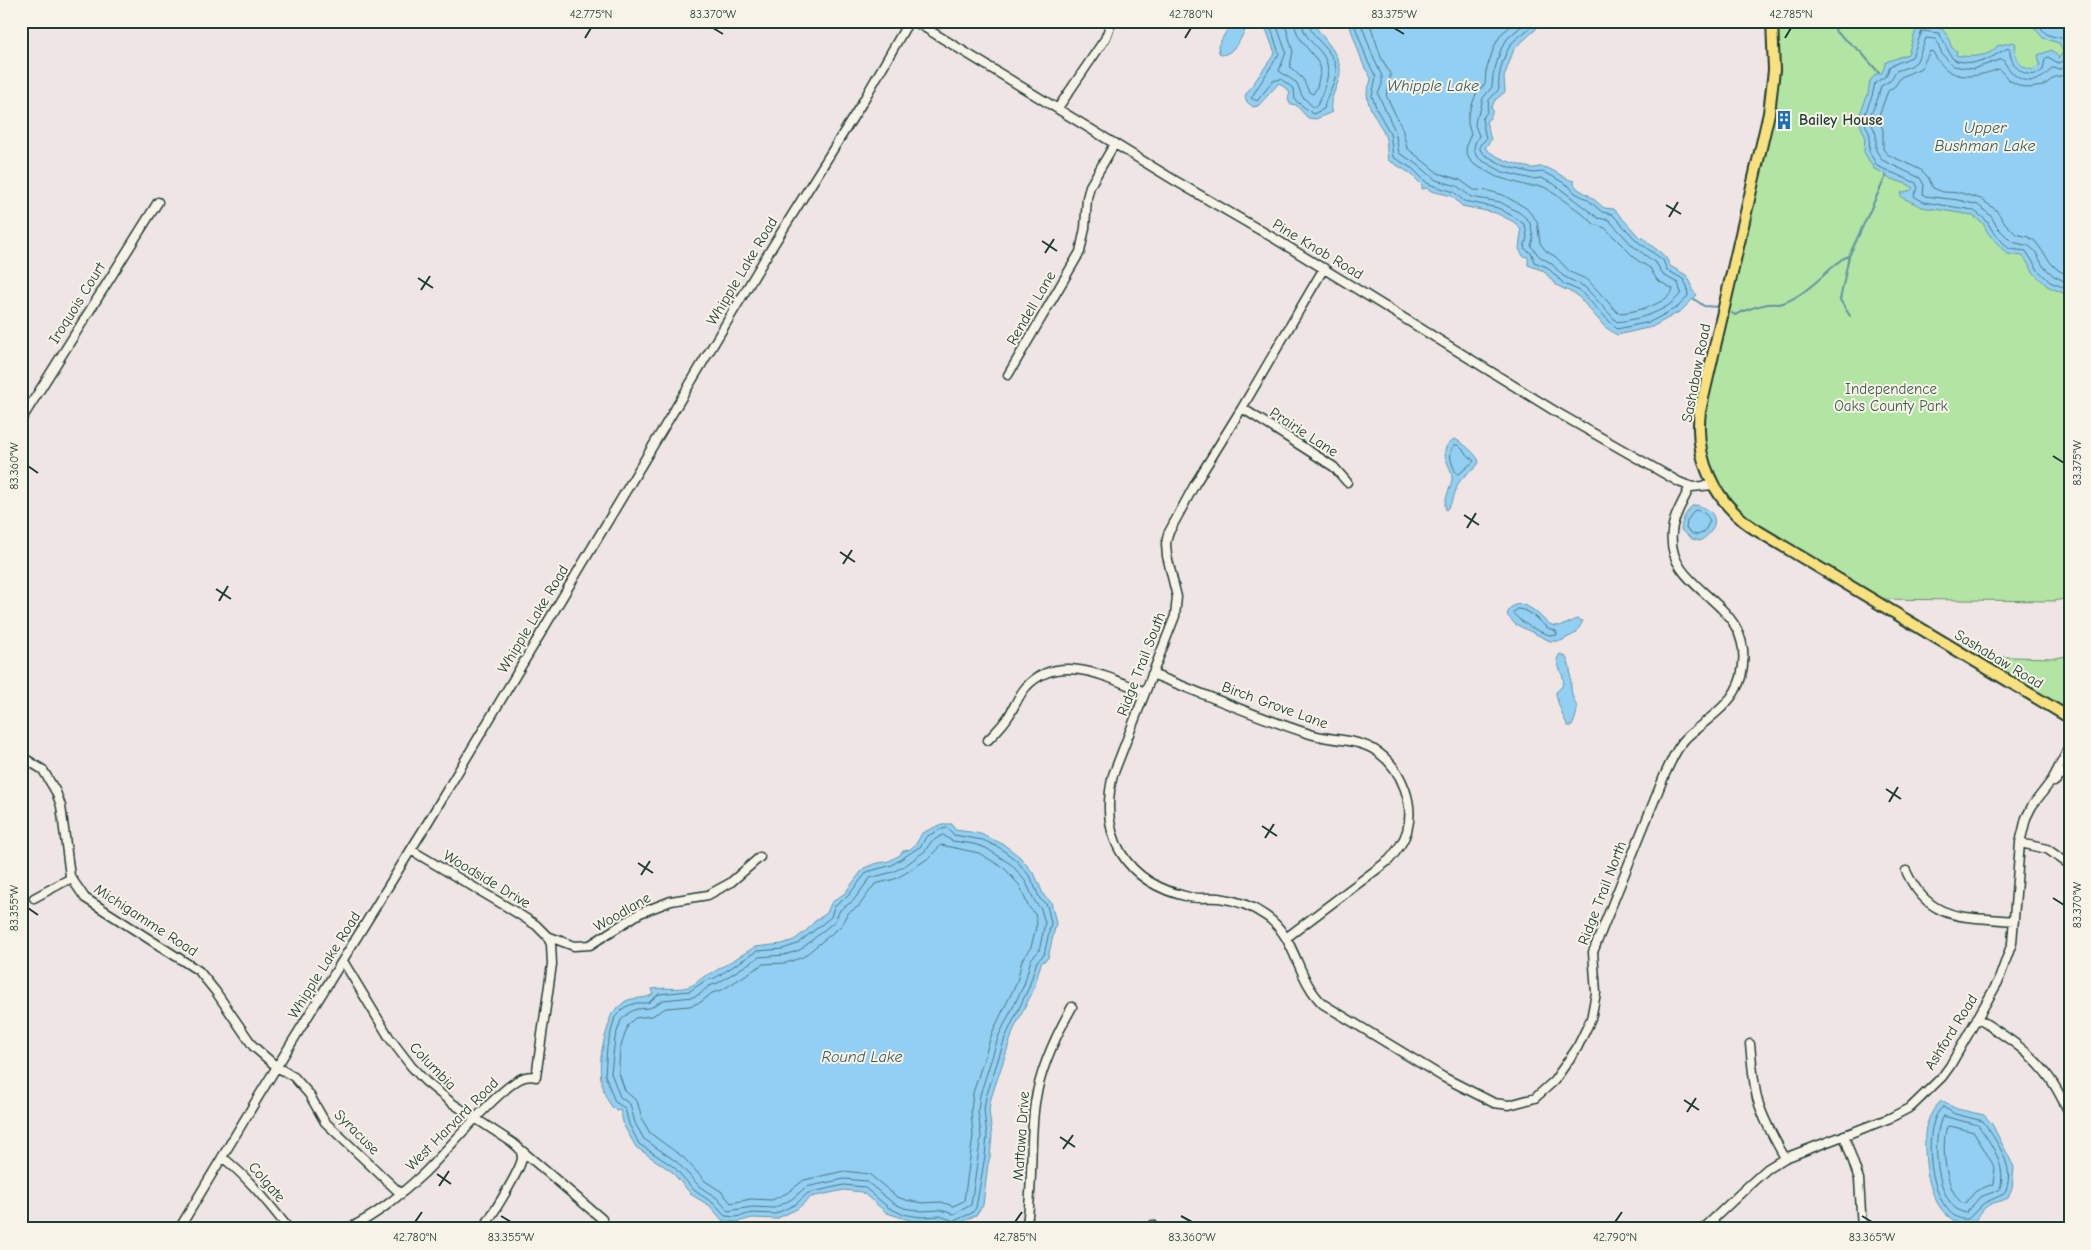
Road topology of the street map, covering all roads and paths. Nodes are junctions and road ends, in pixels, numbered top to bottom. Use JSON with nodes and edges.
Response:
{"nodes":[{"id":1,"x":909,"y":21,"type":"edge"},
{"id":2,"x":914,"y":21,"type":"edge"},
{"id":3,"x":1112,"y":21,"type":"edge"},
{"id":4,"x":1772,"y":21,"type":"edge"},
{"id":5,"x":1058,"y":108,"type":"junction"},
{"id":6,"x":1115,"y":143,"type":"junction"},
{"id":7,"x":158,"y":202,"type":"dead end"},
{"id":8,"x":1324,"y":268,"type":"junction"},
{"id":9,"x":1008,"y":376,"type":"dead end"},
{"id":10,"x":1242,"y":408,"type":"junction"},
{"id":11,"x":21,"y":420,"type":"edge"},
{"id":12,"x":1348,"y":482,"type":"dead end"},
{"id":13,"x":1713,"y":485,"type":"junction"},
{"id":14,"x":1690,"y":486,"type":"junction"},
{"id":15,"x":1152,"y":674,"type":"junction"},
{"id":16,"x":1145,"y":692,"type":"junction"},
{"id":17,"x":2070,"y":718,"type":"edge"},
{"id":18,"x":988,"y":740,"type":"dead end"},
{"id":19,"x":2070,"y":746,"type":"edge"},
{"id":20,"x":21,"y":756,"type":"edge"},
{"id":21,"x":2070,"y":768,"type":"edge"},
{"id":22,"x":2047,"y":789,"type":"junction"},
{"id":23,"x":2020,"y":843,"type":"junction"},
{"id":24,"x":411,"y":850,"type":"junction"},
{"id":25,"x":760,"y":857,"type":"dead end"},
{"id":26,"x":2070,"y":866,"type":"edge"},
{"id":27,"x":1906,"y":871,"type":"dead end"},
{"id":28,"x":71,"y":878,"type":"junction"},
{"id":29,"x":34,"y":898,"type":"dead end"},
{"id":30,"x":2014,"y":920,"type":"junction"},
{"id":31,"x":547,"y":936,"type":"junction"},
{"id":32,"x":1286,"y":938,"type":"junction"},
{"id":33,"x":343,"y":961,"type":"junction"},
{"id":34,"x":1072,"y":1007,"type":"dead end"},
{"id":35,"x":1977,"y":1018,"type":"junction"},
{"id":36,"x":1750,"y":1044,"type":"dead end"},
{"id":37,"x":277,"y":1067,"type":"junction"},
{"id":38,"x":2070,"y":1114,"type":"edge"},
{"id":39,"x":477,"y":1118,"type":"junction"},
{"id":40,"x":1844,"y":1135,"type":"junction"},
{"id":41,"x":520,"y":1150,"type":"junction"},
{"id":42,"x":222,"y":1157,"type":"junction"},
{"id":43,"x":1785,"y":1158,"type":"junction"},
{"id":44,"x":401,"y":1194,"type":"junction"},
{"id":45,"x":602,"y":1219,"type":"dead end"},
{"id":46,"x":179,"y":1229,"type":"edge"},
{"id":47,"x":289,"y":1229,"type":"edge"},
{"id":48,"x":347,"y":1229,"type":"edge"},
{"id":49,"x":483,"y":1229,"type":"edge"},
{"id":50,"x":1026,"y":1229,"type":"edge"},
{"id":51,"x":1703,"y":1229,"type":"edge"},
{"id":52,"x":1862,"y":1229,"type":"edge"}],
"edges":[{"from":1,"to":24,"type":"street","name":"Whipple Lake Road"},
{"from":2,"to":5,"type":"street","name":"Pine Knob Road"},
{"from":3,"to":5,"type":"street"},
{"from":4,"to":13,"type":"main road","name":"Sashabaw Road"},
{"from":5,"to":6,"type":"street","name":"Pine Knob Road"},
{"from":6,"to":8,"type":"street","name":"Pine Knob Road"},
{"from":6,"to":9,"type":"street","name":"Rendell Lane"},
{"from":7,"to":11,"type":"street","name":"Iroquois Court"},
{"from":8,"to":10,"type":"street","name":"Ridge Trail South"},
{"from":8,"to":14,"type":"street","name":"Pine Knob Road"},
{"from":10,"to":12,"type":"street","name":"Prairie Lane"},
{"from":10,"to":15,"type":"street","name":"Ridge Trail South"},
{"from":13,"to":14,"type":"street","name":"Pine Knob Road"},
{"from":13,"to":17,"type":"main road","name":"Sashabaw Road"},
{"from":14,"to":32,"type":"street","name":"Ridge Trail North"},
{"from":15,"to":16,"type":"street","name":"Ridge Trail South"},
{"from":15,"to":32,"type":"street","name":"Birch Grove Lane"},
{"from":16,"to":18,"type":"street"},
{"from":16,"to":32,"type":"street","name":"Ridge Trail South"},
{"from":19,"to":22,"type":"street","name":"Ashford Road"},
{"from":20,"to":28,"type":"street","name":"Michigamme Road"},
{"from":21,"to":22,"type":"street","name":"Ashford Road"},
{"from":22,"to":23,"type":"street","name":"Ashford Road"},
{"from":23,"to":26,"type":"street"},
{"from":23,"to":30,"type":"street","name":"Ashford Road"},
{"from":24,"to":31,"type":"street","name":"Woodside Drive"},
{"from":24,"to":33,"type":"street","name":"Whipple Lake Road"},
{"from":25,"to":31,"type":"street","name":"Woodlane"},
{"from":27,"to":30,"type":"street"},
{"from":28,"to":29,"type":"street"},
{"from":28,"to":37,"type":"street","name":"Michigamme Road"},
{"from":30,"to":35,"type":"street","name":"Ashford Road"},
{"from":31,"to":39,"type":"street","name":"West Harvard Road"},
{"from":33,"to":37,"type":"street","name":"Whipple Lake Road"},
{"from":33,"to":39,"type":"street","name":"Columbia"},
{"from":34,"to":50,"type":"street","name":"Mattawa Drive"},
{"from":35,"to":38,"type":"street"},
{"from":35,"to":40,"type":"street","name":"Ashford Road"},
{"from":36,"to":43,"type":"street"},
{"from":37,"to":42,"type":"street","name":"Whipple Lake Road"},
{"from":37,"to":44,"type":"street","name":"Syracuse"},
{"from":39,"to":41,"type":"street","name":"Columbia"},
{"from":39,"to":44,"type":"street","name":"West Harvard Road"},
{"from":40,"to":43,"type":"street","name":"Ashford Road"},
{"from":40,"to":52,"type":"street"},
{"from":41,"to":45,"type":"street","name":"Columbia"},
{"from":41,"to":49,"type":"street"},
{"from":42,"to":46,"type":"street","name":"Whipple Lake Road"},
{"from":42,"to":47,"type":"street","name":"Colgate"},
{"from":43,"to":51,"type":"street","name":"Ashford Road"},
{"from":44,"to":48,"type":"street","name":"West Harvard Road"}]}
